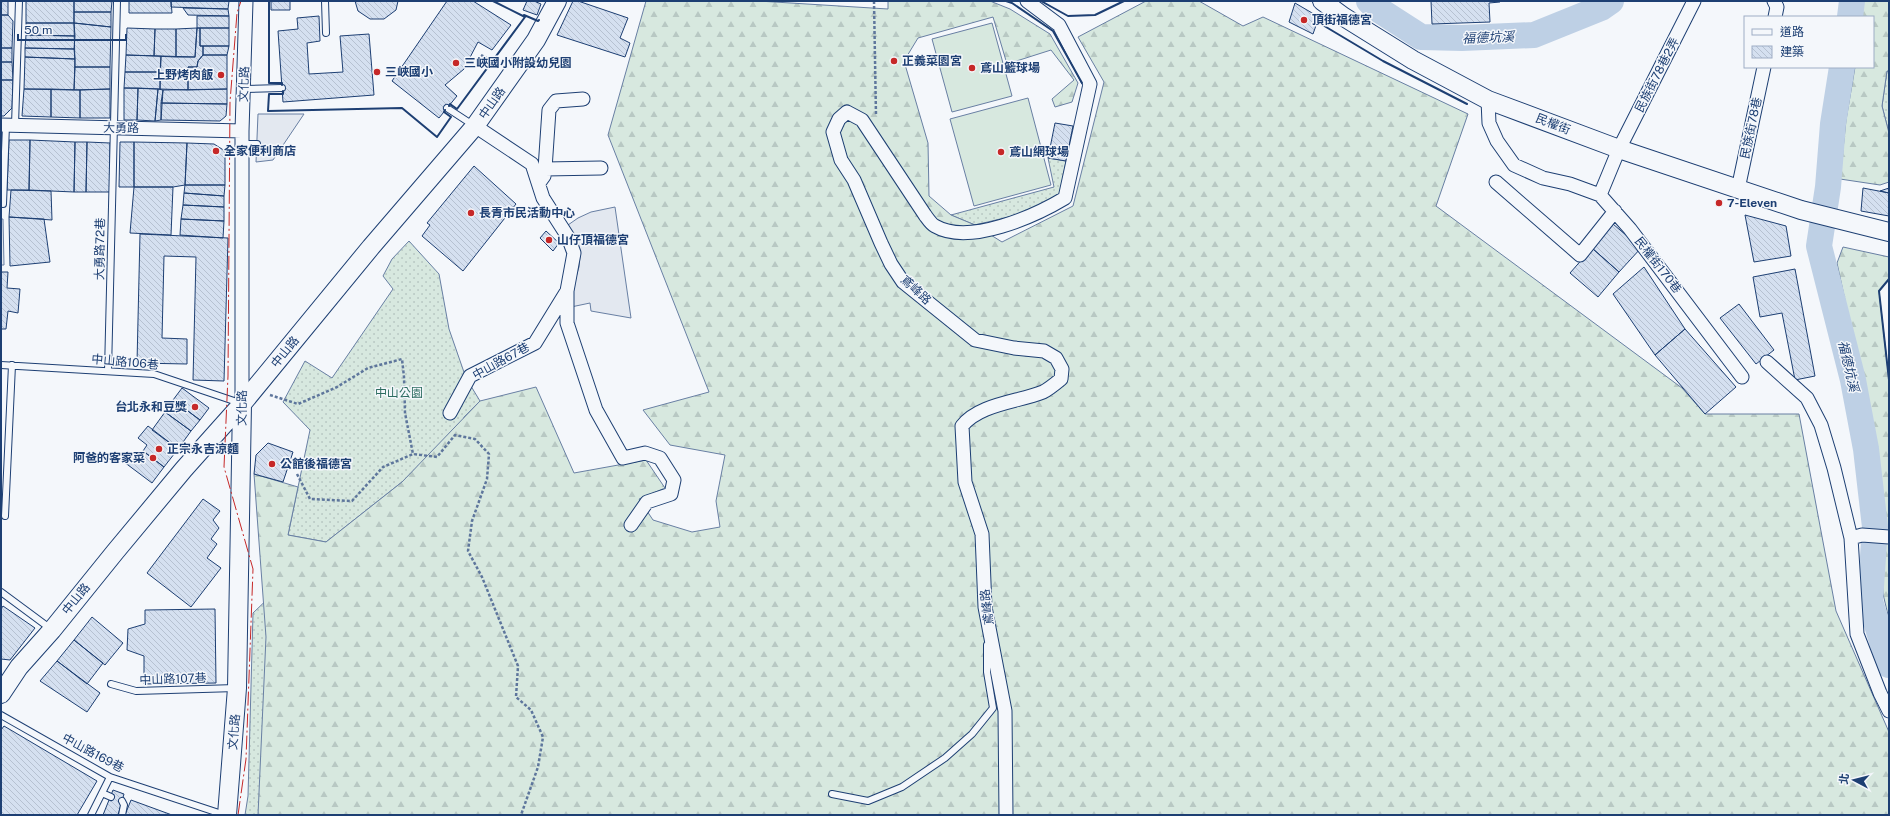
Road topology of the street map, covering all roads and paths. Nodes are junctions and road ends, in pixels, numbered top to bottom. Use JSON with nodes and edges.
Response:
{"nodes":[{"id":1,"x":19,"y":1,"type":"edge"},
{"id":2,"x":117,"y":1,"type":"edge"},
{"id":3,"x":246,"y":1,"type":"edge"},
{"id":4,"x":325,"y":1,"type":"edge"},
{"id":5,"x":557,"y":1,"type":"edge"},
{"id":6,"x":874,"y":1,"type":"edge"},
{"id":7,"x":1027,"y":1,"type":"edge"},
{"id":8,"x":1322,"y":1,"type":"edge"},
{"id":9,"x":1694,"y":1,"type":"edge"},
{"id":10,"x":1774,"y":1,"type":"edge"},
{"id":11,"x":1775,"y":16,"type":"edge"},
{"id":12,"x":326,"y":33,"type":"dead end"},
{"id":13,"x":481,"y":55,"type":"dead end"},
{"id":14,"x":1764,"y":68,"type":"edge"},
{"id":15,"x":513,"y":73,"type":"junction"},
{"id":16,"x":282,"y":88,"type":"dead end"},
{"id":17,"x":244,"y":89,"type":"junction"},
{"id":18,"x":582,"y":99,"type":"dead end"},
{"id":19,"x":1488,"y":100,"type":"junction"},
{"id":20,"x":447,"y":108,"type":"dead end"},
{"id":21,"x":7,"y":125,"type":"edge"},
{"id":22,"x":475,"y":126,"type":"junction"},
{"id":23,"x":114,"y":128,"type":"junction"},
{"id":24,"x":242,"y":137,"type":"junction"},
{"id":25,"x":877,"y":141,"type":"junction"},
{"id":26,"x":257,"y":144,"type":"dead end"},
{"id":27,"x":1619,"y":149,"type":"junction"},
{"id":28,"x":601,"y":168,"type":"dead end"},
{"id":29,"x":545,"y":169,"type":"junction"},
{"id":30,"x":1496,"y":182,"type":"dead end"},
{"id":31,"x":539,"y":183,"type":"junction"},
{"id":32,"x":1738,"y":189,"type":"junction"},
{"id":33,"x":1600,"y":195,"type":"junction"},
{"id":34,"x":3,"y":204,"type":"dead end"},
{"id":35,"x":1615,"y":211,"type":"junction"},
{"id":36,"x":1889,"y":232,"type":"edge"},
{"id":37,"x":567,"y":291,"type":"junction"},
{"id":38,"x":1767,"y":362,"type":"dead end"},
{"id":39,"x":1,"y":364,"type":"edge"},
{"id":40,"x":12,"y":365,"type":"junction"},
{"id":41,"x":108,"y":371,"type":"junction"},
{"id":42,"x":1742,"y":377,"type":"dead end"},
{"id":43,"x":246,"y":398,"type":"junction"},
{"id":44,"x":450,"y":413,"type":"dead end"},
{"id":45,"x":413,"y":454,"type":"junction"},
{"id":46,"x":297,"y":474,"type":"dead end"},
{"id":47,"x":5,"y":516,"type":"dead end"},
{"id":48,"x":632,"y":525,"type":"dead end"},
{"id":49,"x":1857,"y":537,"type":"junction"},
{"id":50,"x":1889,"y":537,"type":"edge"},
{"id":51,"x":1,"y":592,"type":"edge"},
{"id":52,"x":988,"y":618,"type":"junction"},
{"id":53,"x":52,"y":630,"type":"junction"},
{"id":54,"x":111,"y":684,"type":"dead end"},
{"id":55,"x":238,"y":688,"type":"junction"},
{"id":56,"x":1,"y":694,"type":"edge"},
{"id":57,"x":1889,"y":711,"type":"edge"},
{"id":58,"x":1,"y":715,"type":"edge"},
{"id":59,"x":110,"y":777,"type":"junction"},
{"id":60,"x":102,"y":793,"type":"junction"},
{"id":61,"x":832,"y":794,"type":"dead end"},
{"id":62,"x":111,"y":796,"type":"dead end"},
{"id":63,"x":122,"y":801,"type":"dead end"},
{"id":64,"x":91,"y":815,"type":"edge"},
{"id":65,"x":122,"y":815,"type":"edge"},
{"id":66,"x":226,"y":815,"type":"edge"},
{"id":67,"x":521,"y":815,"type":"edge"},
{"id":68,"x":1006,"y":815,"type":"edge"}],
"edges":[{"from":1,"to":21,"type":"lane"},
{"from":2,"to":23,"type":"lane","name":"大勇路72巷"},
{"from":3,"to":17,"type":"street","name":"文化路"},
{"from":4,"to":12,"type":"lane"},
{"from":5,"to":15,"type":"street","name":"中山路"},
{"from":6,"to":25,"type":"path"},
{"from":7,"to":25,"type":"street","name":"鳶峰路"},
{"from":8,"to":19,"type":"street","name":"民權街"},
{"from":9,"to":27,"type":"street","name":"民族街78巷2弄"},
{"from":10,"to":11,"type":"street"},
{"from":13,"to":15,"type":"path"},
{"from":14,"to":32,"type":"street","name":"民族街78巷"},
{"from":15,"to":22,"type":"street","name":"中山路"},
{"from":16,"to":17,"type":"lane"},
{"from":17,"to":24,"type":"street","name":"文化路"},
{"from":18,"to":29,"type":"street"},
{"from":19,"to":27,"type":"street","name":"民權街"},
{"from":19,"to":33,"type":"street"},
{"from":20,"to":22,"type":"lane"},
{"from":21,"to":23,"type":"street","name":"大勇路"},
{"from":21,"to":34,"type":"lane"},
{"from":22,"to":31,"type":"street"},
{"from":22,"to":43,"type":"street","name":"中山路"},
{"from":23,"to":24,"type":"street","name":"大勇路"},
{"from":23,"to":41,"type":"lane","name":"大勇路72巷"},
{"from":24,"to":26,"type":"lane"},
{"from":24,"to":43,"type":"street","name":"文化路"},
{"from":25,"to":52,"type":"street","name":"鳶峰路"},
{"from":27,"to":32,"type":"street","name":"民權街"},
{"from":27,"to":33,"type":"street"},
{"from":28,"to":29,"type":"street"},
{"from":29,"to":31,"type":"street"},
{"from":30,"to":35,"type":"street"},
{"from":31,"to":37,"type":"street"},
{"from":32,"to":36,"type":"street","name":"民權街"},
{"from":33,"to":35,"type":"street","name":"民權街170巷"},
{"from":35,"to":42,"type":"street","name":"民權街170巷"},
{"from":37,"to":44,"type":"street","name":"中山路67巷"},
{"from":37,"to":48,"type":"street"},
{"from":38,"to":49,"type":"street"},
{"from":39,"to":40,"type":"lane","name":"中山路106巷"},
{"from":40,"to":41,"type":"lane","name":"中山路106巷"},
{"from":40,"to":47,"type":"lane"},
{"from":41,"to":43,"type":"lane","name":"中山路106巷"},
{"from":43,"to":45,"type":"path"},
{"from":43,"to":53,"type":"street","name":"中山路"},
{"from":43,"to":55,"type":"street","name":"文化路"},
{"from":45,"to":46,"type":"path"},
{"from":45,"to":67,"type":"path"},
{"from":49,"to":50,"type":"street"},
{"from":49,"to":57,"type":"street"},
{"from":51,"to":53,"type":"lane"},
{"from":52,"to":61,"type":"lane"},
{"from":52,"to":68,"type":"street","name":"鳶峰路"},
{"from":53,"to":56,"type":"street","name":"中山路"},
{"from":54,"to":55,"type":"lane","name":"中山路107巷"},
{"from":55,"to":66,"type":"street","name":"文化路"},
{"from":58,"to":59,"type":"lane","name":"中山路169巷"},
{"from":59,"to":60,"type":"lane"},
{"from":59,"to":66,"type":"lane","name":"中山路169巷"},
{"from":60,"to":62,"type":"lane"},
{"from":60,"to":64,"type":"lane"},
{"from":63,"to":65,"type":"lane"}]}
